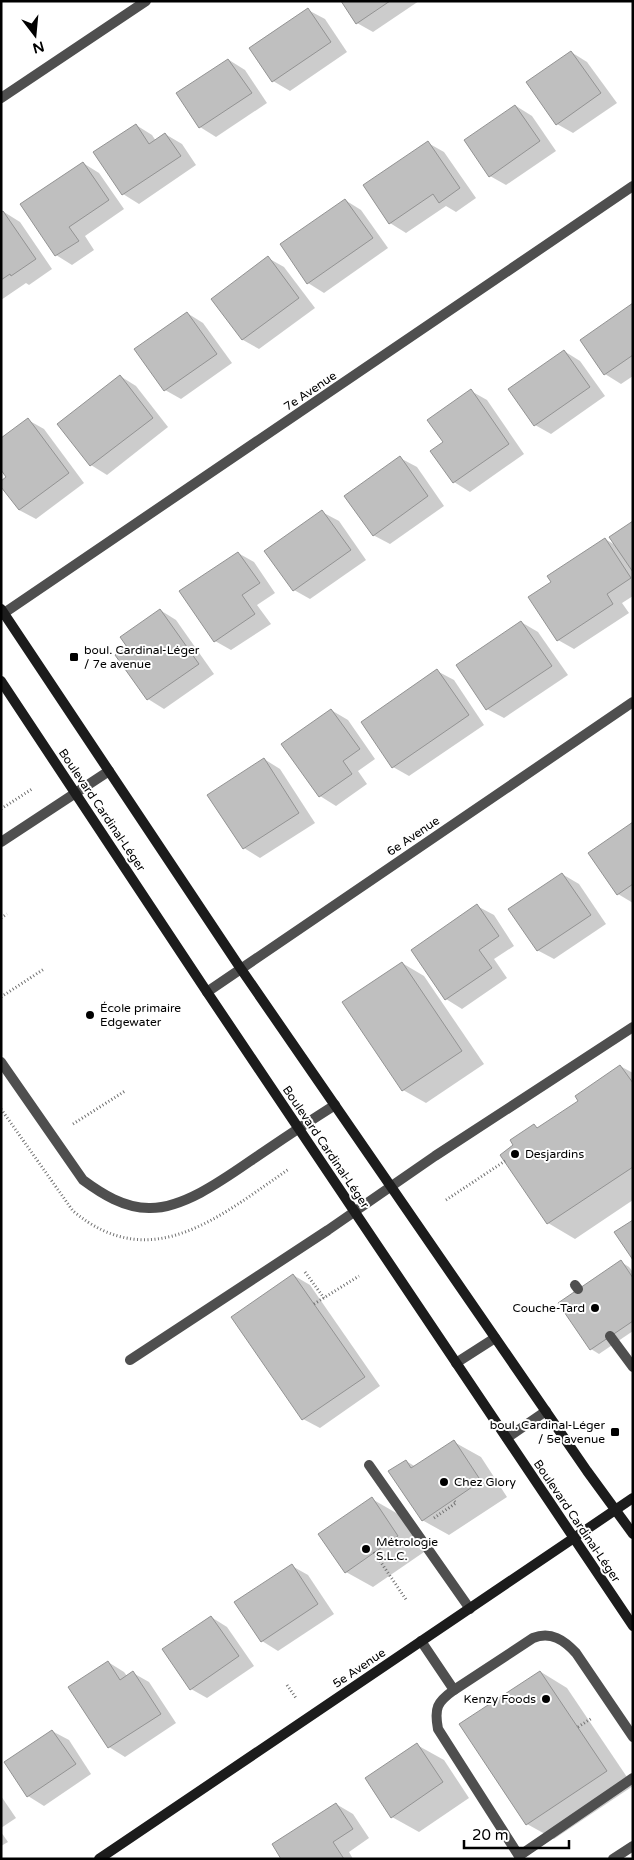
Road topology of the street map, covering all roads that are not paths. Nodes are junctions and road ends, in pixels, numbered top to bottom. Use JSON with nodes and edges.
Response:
{"nodes":[{"id":1,"x":146,"y":1,"type":"edge"},
{"id":2,"x":1,"y":98,"type":"edge"},
{"id":3,"x":633,"y":186,"type":"edge"},
{"id":4,"x":2,"y":613,"type":"edge"},
{"id":5,"x":1,"y":681,"type":"edge"},
{"id":6,"x":633,"y":702,"type":"edge"},
{"id":7,"x":109,"y":771,"type":"junction"},
{"id":8,"x":76,"y":793,"type":"junction"},
{"id":9,"x":1,"y":842,"type":"edge"},
{"id":10,"x":241,"y":968,"type":"junction"},
{"id":11,"x":207,"y":992,"type":"junction"},
{"id":12,"x":633,"y":1027,"type":"edge"},
{"id":13,"x":1,"y":1062,"type":"edge"},
{"id":14,"x":335,"y":1105,"type":"junction"},
{"id":15,"x":299,"y":1128,"type":"junction"},
{"id":16,"x":391,"y":1187,"type":"junction"},
{"id":17,"x":355,"y":1212,"type":"junction"},
{"id":18,"x":610,"y":1336,"type":"dead end"},
{"id":19,"x":495,"y":1338,"type":"junction"},
{"id":20,"x":130,"y":1360,"type":"dead end"},
{"id":21,"x":456,"y":1363,"type":"junction"},
{"id":22,"x":633,"y":1367,"type":"edge"},
{"id":23,"x":546,"y":1411,"type":"junction"},
{"id":24,"x":507,"y":1438,"type":"junction"},
{"id":25,"x":369,"y":1465,"type":"dead end"},
{"id":26,"x":633,"y":1498,"type":"edge"},
{"id":27,"x":616,"y":1510,"type":"junction"},
{"id":28,"x":633,"y":1534,"type":"edge"},
{"id":29,"x":574,"y":1538,"type":"junction"},
{"id":30,"x":470,"y":1609,"type":"junction"},
{"id":31,"x":633,"y":1626,"type":"edge"},
{"id":32,"x":421,"y":1642,"type":"junction"},
{"id":33,"x":454,"y":1690,"type":"junction"},
{"id":34,"x":633,"y":1737,"type":"edge"},
{"id":35,"x":633,"y":1778,"type":"edge"},
{"id":36,"x":633,"y":1846,"type":"edge"},
{"id":37,"x":99,"y":1859,"type":"edge"},
{"id":38,"x":613,"y":1859,"type":"edge"}],
"edges":[{"from":1,"to":2,"type":"street"},
{"from":3,"to":4,"type":"street","name":"7e Avenue"},
{"from":4,"to":7,"type":"street"},
{"from":5,"to":8,"type":"street","name":"Boulevard Cardinal-Léger"},
{"from":6,"to":10,"type":"street","name":"6e Avenue"},
{"from":7,"to":8,"type":"street"},
{"from":7,"to":10,"type":"street"},
{"from":8,"to":9,"type":"street"},
{"from":8,"to":11,"type":"street","name":"Boulevard Cardinal-Léger"},
{"from":10,"to":11,"type":"street","name":"6e Avenue"},
{"from":10,"to":14,"type":"street"},
{"from":11,"to":15,"type":"street","name":"Boulevard Cardinal-Léger"},
{"from":12,"to":16,"type":"street"},
{"from":13,"to":15,"type":"street"},
{"from":14,"to":15,"type":"street"},
{"from":14,"to":16,"type":"street"},
{"from":15,"to":17,"type":"street","name":"Boulevard Cardinal-Léger"},
{"from":16,"to":17,"type":"street"},
{"from":16,"to":19,"type":"street"},
{"from":17,"to":20,"type":"street"},
{"from":17,"to":21,"type":"street","name":"Boulevard Cardinal-Léger"},
{"from":18,"to":22,"type":"street"},
{"from":19,"to":21,"type":"street"},
{"from":19,"to":23,"type":"street"},
{"from":21,"to":24,"type":"street","name":"Boulevard Cardinal-Léger"},
{"from":23,"to":24,"type":"street"},
{"from":23,"to":27,"type":"street"},
{"from":24,"to":29,"type":"street","name":"Boulevard Cardinal-Léger"},
{"from":25,"to":30,"type":"street"},
{"from":26,"to":27,"type":"street","name":"5e Avenue"},
{"from":27,"to":28,"type":"street"},
{"from":27,"to":29,"type":"street","name":"5e Avenue"},
{"from":29,"to":30,"type":"street","name":"5e Avenue"},
{"from":29,"to":31,"type":"street","name":"Boulevard Cardinal-Léger"},
{"from":30,"to":32,"type":"street","name":"5e Avenue"},
{"from":32,"to":33,"type":"street"},
{"from":32,"to":37,"type":"street","name":"5e Avenue"},
{"from":33,"to":34,"type":"street"},
{"from":33,"to":35,"type":"street"},
{"from":36,"to":38,"type":"street"}]}
